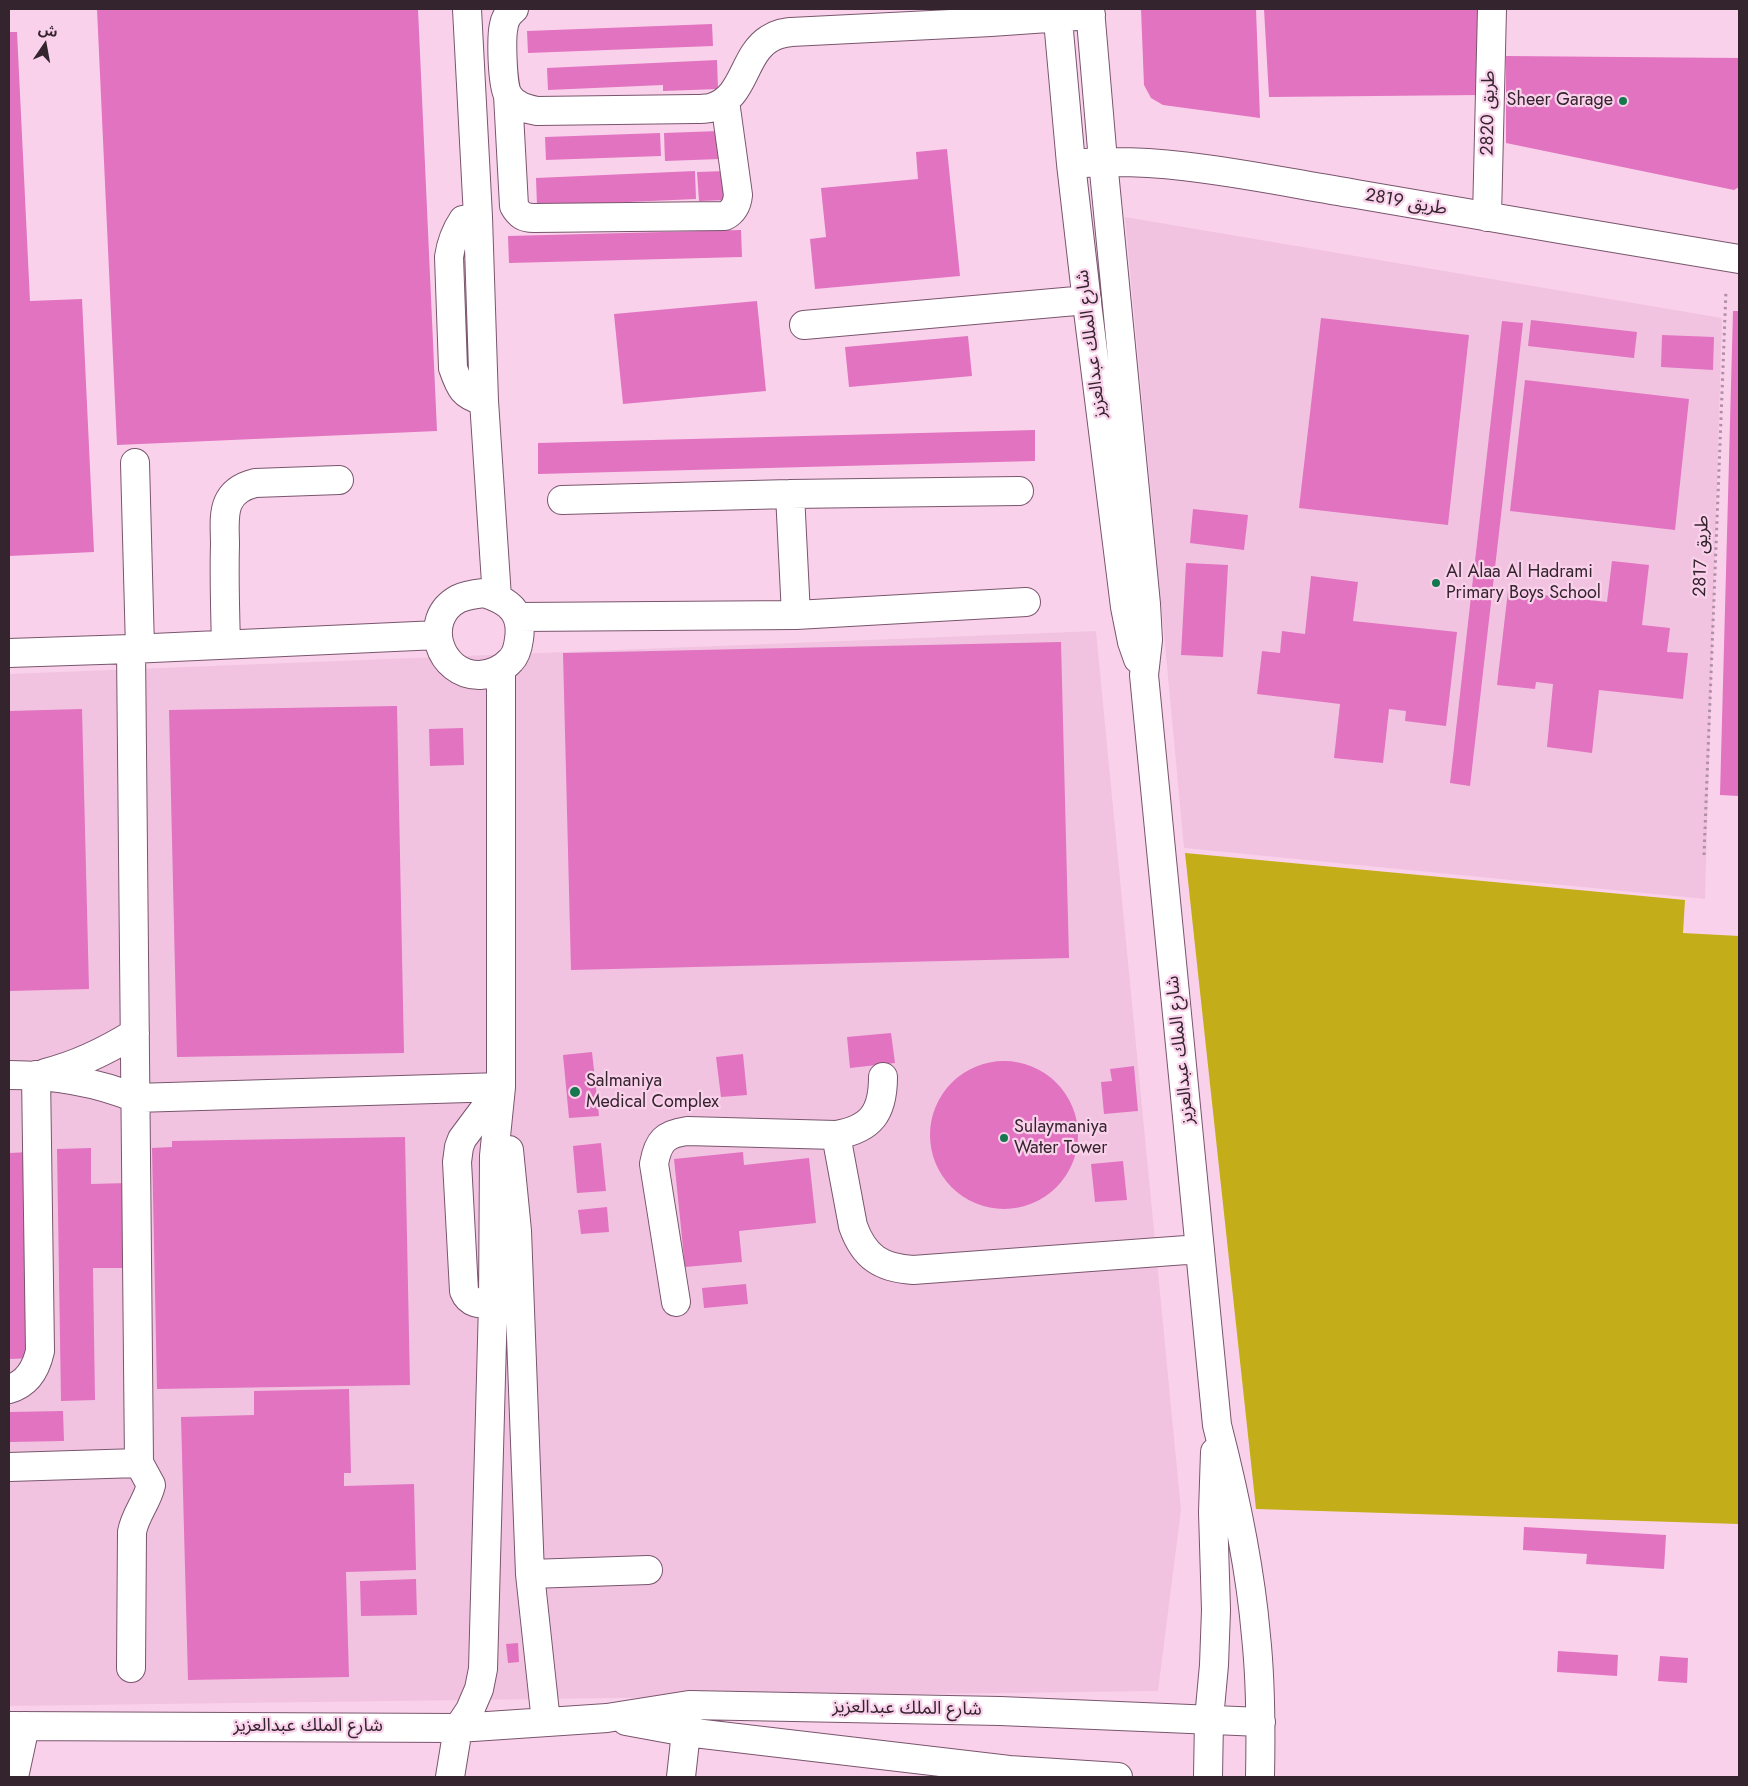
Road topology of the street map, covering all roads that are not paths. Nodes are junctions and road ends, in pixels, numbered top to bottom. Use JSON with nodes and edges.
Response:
{"nodes":[{"id":1,"x":467,"y":9,"type":"edge"},
{"id":2,"x":514,"y":9,"type":"edge"},
{"id":3,"x":1492,"y":9,"type":"edge"},
{"id":4,"x":1091,"y":12,"type":"edge"},
{"id":5,"x":1058,"y":13,"type":"edge"},
{"id":6,"x":922,"y":17,"type":"edge"},
{"id":7,"x":508,"y":95,"type":"junction"},
{"id":8,"x":725,"y":101,"type":"junction"},
{"id":9,"x":1102,"y":161,"type":"junction"},
{"id":10,"x":1071,"y":164,"type":"junction"},
{"id":11,"x":1487,"y":217,"type":"junction"},
{"id":12,"x":1733,"y":258,"type":"edge"},
{"id":13,"x":1087,"y":300,"type":"junction"},
{"id":14,"x":804,"y":325,"type":"dead end"},
{"id":15,"x":135,"y":463,"type":"dead end"},
{"id":16,"x":339,"y":480,"type":"dead end"},
{"id":17,"x":1019,"y":491,"type":"dead end"},
{"id":18,"x":790,"y":494,"type":"junction"},
{"id":19,"x":562,"y":500,"type":"dead end"},
{"id":20,"x":498,"y":598,"type":"junction"},
{"id":21,"x":1026,"y":602,"type":"dead end"},
{"id":22,"x":796,"y":615,"type":"junction"},
{"id":23,"x":519,"y":618,"type":"junction"},
{"id":24,"x":438,"y":636,"type":"junction"},
{"id":25,"x":226,"y":644,"type":"junction"},
{"id":26,"x":135,"y":649,"type":"junction"},
{"id":27,"x":9,"y":653,"type":"edge"},
{"id":28,"x":501,"y":669,"type":"junction"},
{"id":29,"x":1144,"y":675,"type":"junction"},
{"id":30,"x":135,"y":1033,"type":"junction"},
{"id":31,"x":9,"y":1075,"type":"edge"},
{"id":32,"x":36,"y":1075,"type":"junction"},
{"id":33,"x":883,"y":1078,"type":"dead end"},
{"id":34,"x":501,"y":1086,"type":"junction"},
{"id":35,"x":135,"y":1098,"type":"junction"},
{"id":36,"x":836,"y":1135,"type":"junction"},
{"id":37,"x":1200,"y":1249,"type":"junction"},
{"id":38,"x":676,"y":1302,"type":"dead end"},
{"id":39,"x":493,"y":1304,"type":"junction"},
{"id":40,"x":9,"y":1389,"type":"edge"},
{"id":41,"x":490,"y":1416,"type":"junction"},
{"id":42,"x":523,"y":1416,"type":"junction"},
{"id":43,"x":1217,"y":1426,"type":"junction"},
{"id":44,"x":139,"y":1463,"type":"junction"},
{"id":45,"x":9,"y":1468,"type":"edge"},
{"id":46,"x":648,"y":1570,"type":"dead end"},
{"id":47,"x":530,"y":1574,"type":"junction"},
{"id":48,"x":131,"y":1668,"type":"dead end"},
{"id":49,"x":689,"y":1704,"type":"junction"},
{"id":50,"x":607,"y":1718,"type":"junction"},
{"id":51,"x":1209,"y":1719,"type":"junction"},
{"id":52,"x":546,"y":1722,"type":"junction"},
{"id":53,"x":1261,"y":1722,"type":"junction"},
{"id":54,"x":17,"y":1726,"type":"edge"},
{"id":55,"x":458,"y":1728,"type":"junction"},
{"id":56,"x":686,"y":1732,"type":"junction"},
{"id":57,"x":14,"y":1777,"type":"edge"},
{"id":58,"x":450,"y":1777,"type":"edge"},
{"id":59,"x":681,"y":1777,"type":"edge"},
{"id":60,"x":1118,"y":1777,"type":"edge"},
{"id":61,"x":1208,"y":1777,"type":"edge"},
{"id":62,"x":1260,"y":1777,"type":"edge"}],
"edges":[{"from":1,"to":20,"type":"street"},
{"from":2,"to":7,"type":"street"},
{"from":3,"to":11,"type":"street","name":"طريق 2820"},
{"from":4,"to":5,"type":"street"},
{"from":4,"to":9,"type":"street","name":"شارع الملك عبدالعزيز"},
{"from":5,"to":6,"type":"street"},
{"from":5,"to":10,"type":"street","name":"شارع الملك عبدالعزيز"},
{"from":6,"to":8,"type":"street"},
{"from":7,"to":8,"type":"street"},
{"from":7,"to":8,"type":"street"},
{"from":9,"to":10,"type":"street","name":"طريق 2819"},
{"from":9,"to":11,"type":"street","name":"طريق 2819"},
{"from":9,"to":29,"type":"street","name":"شارع الملك عبدالعزيز"},
{"from":10,"to":13,"type":"street","name":"شارع الملك عبدالعزيز"},
{"from":11,"to":12,"type":"street","name":"طريق 2819"},
{"from":13,"to":14,"type":"street"},
{"from":13,"to":29,"type":"street","name":"شارع الملك عبدالعزيز"},
{"from":15,"to":26,"type":"street"},
{"from":16,"to":25,"type":"street"},
{"from":17,"to":18,"type":"street"},
{"from":18,"to":19,"type":"street"},
{"from":18,"to":22,"type":"street"},
{"from":20,"to":23,"type":"street"},
{"from":20,"to":24,"type":"street"},
{"from":21,"to":22,"type":"street"},
{"from":22,"to":23,"type":"street"},
{"from":23,"to":28,"type":"street"},
{"from":24,"to":25,"type":"street"},
{"from":24,"to":28,"type":"street"},
{"from":25,"to":26,"type":"street"},
{"from":26,"to":27,"type":"street"},
{"from":26,"to":30,"type":"street"},
{"from":28,"to":34,"type":"street"},
{"from":29,"to":37,"type":"street","name":"شارع الملك عبدالعزيز"},
{"from":30,"to":32,"type":"street"},
{"from":30,"to":35,"type":"street"},
{"from":31,"to":32,"type":"street"},
{"from":32,"to":35,"type":"street"},
{"from":32,"to":40,"type":"street"},
{"from":33,"to":36,"type":"street"},
{"from":34,"to":35,"type":"street"},
{"from":34,"to":39,"type":"street"},
{"from":34,"to":39,"type":"street"},
{"from":34,"to":42,"type":"street"},
{"from":35,"to":44,"type":"street"},
{"from":36,"to":37,"type":"street"},
{"from":36,"to":38,"type":"street"},
{"from":37,"to":43,"type":"street","name":"شارع الملك عبدالعزيز"},
{"from":39,"to":41,"type":"street"},
{"from":41,"to":42,"type":"street"},
{"from":41,"to":55,"type":"street"},
{"from":42,"to":47,"type":"street"},
{"from":43,"to":51,"type":"street","name":"شارع الملك عبدالعزيز"},
{"from":43,"to":53,"type":"street","name":"شارع الملك عبدالعزيز"},
{"from":44,"to":45,"type":"street"},
{"from":44,"to":48,"type":"street"},
{"from":46,"to":47,"type":"street"},
{"from":47,"to":52,"type":"street"},
{"from":49,"to":50,"type":"street","name":"شارع الملك عبدالعزيز"},
{"from":49,"to":51,"type":"street","name":"شارع الملك عبدالعزيز"},
{"from":49,"to":56,"type":"street"},
{"from":50,"to":52,"type":"street","name":"شارع الملك عبدالعزيز"},
{"from":50,"to":56,"type":"street","name":"شارع الملك عبدالعزيز"},
{"from":51,"to":53,"type":"street","name":"شارع الملك عبدالعزيز"},
{"from":51,"to":61,"type":"street","name":"شارع الملك عبدالعزيز"},
{"from":52,"to":55,"type":"street","name":"شارع الملك عبدالعزيز"},
{"from":53,"to":62,"type":"street","name":"شارع الملك عبدالعزيز"},
{"from":54,"to":55,"type":"street","name":"شارع الملك عبدالعزيز"},
{"from":54,"to":57,"type":"street"},
{"from":55,"to":58,"type":"street"},
{"from":56,"to":59,"type":"street"},
{"from":56,"to":60,"type":"street","name":"شارع الملك عبدالعزيز"}]}
